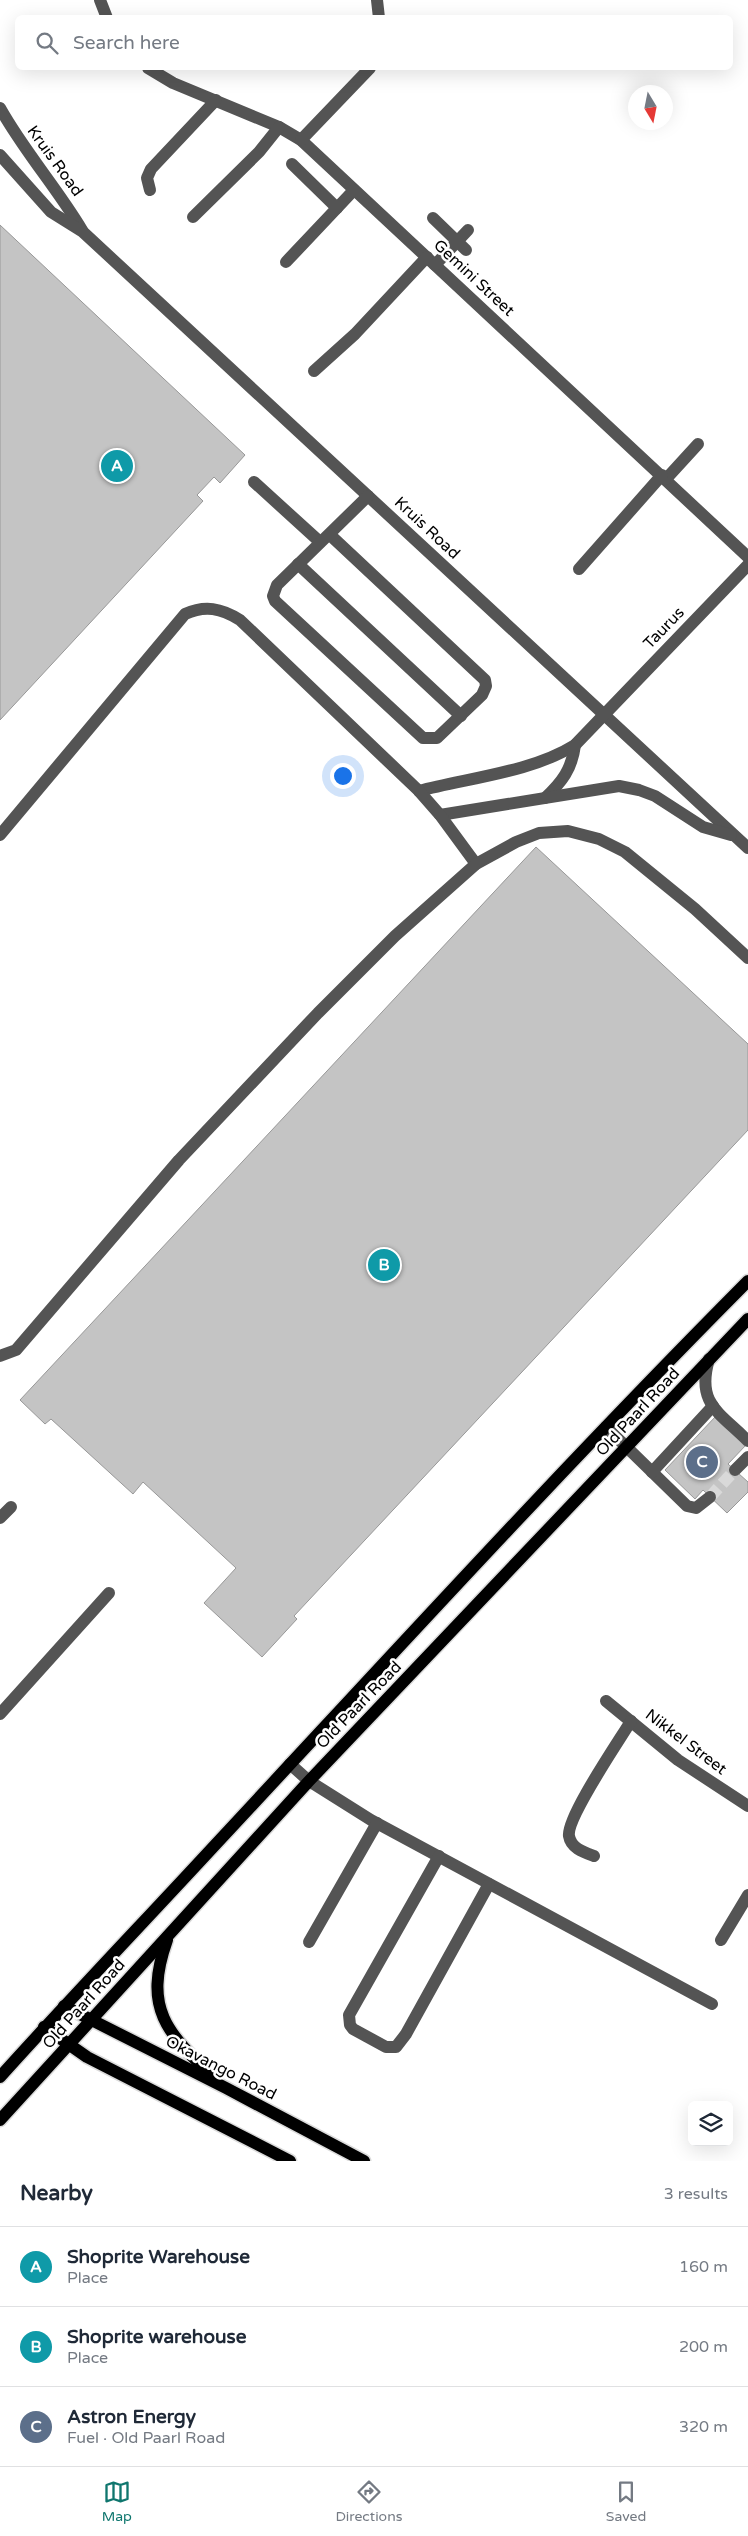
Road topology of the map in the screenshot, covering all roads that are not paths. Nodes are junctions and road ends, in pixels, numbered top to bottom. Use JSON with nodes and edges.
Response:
{"nodes":[{"id":1,"x":100,"y":0,"type":"edge"},
{"id":2,"x":377,"y":0,"type":"edge"},
{"id":3,"x":106,"y":15,"type":"edge"},
{"id":4,"x":379,"y":15,"type":"edge"},
{"id":5,"x":151,"y":70,"type":"edge"},
{"id":6,"x":368,"y":70,"type":"edge"},
{"id":7,"x":216,"y":100,"type":"junction"},
{"id":8,"x":0,"y":108,"type":"edge"},
{"id":9,"x":279,"y":127,"type":"junction"},
{"id":10,"x":301,"y":140,"type":"junction"},
{"id":11,"x":0,"y":155,"type":"edge"},
{"id":12,"x":292,"y":164,"type":"dead end"},
{"id":13,"x":150,"y":190,"type":"dead end"},
{"id":14,"x":354,"y":190,"type":"junction"},
{"id":15,"x":337,"y":208,"type":"junction"},
{"id":16,"x":193,"y":217,"type":"dead end"},
{"id":17,"x":433,"y":218,"type":"dead end"},
{"id":18,"x":468,"y":230,"type":"dead end"},
{"id":19,"x":83,"y":232,"type":"junction"},
{"id":20,"x":462,"y":246,"type":"junction"},
{"id":21,"x":431,"y":261,"type":"junction"},
{"id":22,"x":286,"y":262,"type":"dead end"},
{"id":23,"x":314,"y":371,"type":"dead end"},
{"id":24,"x":698,"y":444,"type":"dead end"},
{"id":25,"x":664,"y":477,"type":"junction"},
{"id":26,"x":254,"y":482,"type":"dead end"},
{"id":27,"x":368,"y":496,"type":"junction"},
{"id":28,"x":324,"y":538,"type":"junction"},
{"id":29,"x":748,"y":556,"type":"edge"},
{"id":30,"x":298,"y":564,"type":"junction"},
{"id":31,"x":748,"y":564,"type":"edge"},
{"id":32,"x":579,"y":569,"type":"dead end"},
{"id":33,"x":603,"y":714,"type":"junction"},
{"id":34,"x":461,"y":716,"type":"junction"},
{"id":35,"x":575,"y":745,"type":"junction"},
{"id":36,"x":419,"y":792,"type":"junction"},
{"id":37,"x":545,"y":798,"type":"junction"},
{"id":38,"x":440,"y":815,"type":"junction"},
{"id":39,"x":0,"y":835,"type":"edge"},
{"id":40,"x":736,"y":837,"type":"junction"},
{"id":41,"x":748,"y":848,"type":"edge"},
{"id":42,"x":476,"y":864,"type":"junction"},
{"id":43,"x":748,"y":958,"type":"edge"},
{"id":44,"x":748,"y":1281,"type":"edge"},
{"id":45,"x":748,"y":1319,"type":"edge"},
{"id":46,"x":0,"y":1356,"type":"edge"},
{"id":47,"x":709,"y":1359,"type":"junction"},
{"id":48,"x":713,"y":1406,"type":"junction"},
{"id":49,"x":606,"y":1427,"type":"junction"},
{"id":50,"x":748,"y":1441,"type":"edge"},
{"id":51,"x":627,"y":1447,"type":"junction"},
{"id":52,"x":748,"y":1457,"type":"edge"},
{"id":53,"x":735,"y":1470,"type":"tunnel mouth"},
{"id":54,"x":652,"y":1472,"type":"junction"},
{"id":55,"x":710,"y":1497,"type":"tunnel mouth"},
{"id":56,"x":11,"y":1507,"type":"dead end"},
{"id":57,"x":0,"y":1518,"type":"edge"},
{"id":58,"x":109,"y":1593,"type":"dead end"},
{"id":59,"x":606,"y":1701,"type":"dead end"},
{"id":60,"x":0,"y":1714,"type":"edge"},
{"id":61,"x":631,"y":1721,"type":"junction"},
{"id":62,"x":290,"y":1764,"type":"junction"},
{"id":63,"x":309,"y":1781,"type":"junction"},
{"id":64,"x":748,"y":1806,"type":"edge"},
{"id":65,"x":378,"y":1824,"type":"junction"},
{"id":66,"x":439,"y":1856,"type":"junction"},
{"id":67,"x":594,"y":1856,"type":"dead end"},
{"id":68,"x":489,"y":1884,"type":"junction"},
{"id":69,"x":748,"y":1895,"type":"edge"},
{"id":70,"x":169,"y":1934,"type":"junction"},
{"id":71,"x":721,"y":1940,"type":"dead end"},
{"id":72,"x":309,"y":1942,"type":"dead end"},
{"id":73,"x":712,"y":2004,"type":"dead end"},
{"id":74,"x":64,"y":2006,"type":"junction"},
{"id":75,"x":91,"y":2021,"type":"junction"},
{"id":76,"x":44,"y":2028,"type":"junction"},
{"id":77,"x":69,"y":2045,"type":"junction"},
{"id":78,"x":0,"y":2077,"type":"edge"},
{"id":79,"x":226,"y":2088,"type":"junction"},
{"id":80,"x":0,"y":2120,"type":"edge"},
{"id":81,"x":290,"y":2161,"type":"edge"},
{"id":82,"x":364,"y":2161,"type":"edge"}],
"edges":[{"from":1,"to":3,"type":"street"},
{"from":2,"to":4,"type":"street"},
{"from":5,"to":7,"type":"street","name":"Gemini Street"},
{"from":6,"to":10,"type":"street"},
{"from":7,"to":9,"type":"street","name":"Gemini Street"},
{"from":7,"to":13,"type":"street"},
{"from":8,"to":19,"type":"street","name":"Kruis Road"},
{"from":9,"to":10,"type":"street","name":"Gemini Street"},
{"from":9,"to":16,"type":"street"},
{"from":10,"to":14,"type":"street","name":"Gemini Street"},
{"from":11,"to":19,"type":"street","name":"Kruis Road"},
{"from":12,"to":15,"type":"street"},
{"from":14,"to":15,"type":"street"},
{"from":14,"to":21,"type":"street","name":"Gemini Street"},
{"from":15,"to":22,"type":"street"},
{"from":17,"to":20,"type":"street"},
{"from":18,"to":20,"type":"street"},
{"from":19,"to":27,"type":"street","name":"Kruis Road"},
{"from":20,"to":21,"type":"street"},
{"from":21,"to":23,"type":"street"},
{"from":21,"to":25,"type":"street","name":"Gemini Street"},
{"from":24,"to":25,"type":"street"},
{"from":25,"to":29,"type":"street","name":"Gemini Street"},
{"from":25,"to":32,"type":"street"},
{"from":26,"to":28,"type":"street"},
{"from":27,"to":28,"type":"street"},
{"from":27,"to":33,"type":"street","name":"Kruis Road"},
{"from":28,"to":30,"type":"street"},
{"from":28,"to":34,"type":"street"},
{"from":30,"to":34,"type":"street"},
{"from":30,"to":34,"type":"street"},
{"from":31,"to":33,"type":"street","name":"Taurus"},
{"from":33,"to":35,"type":"street","name":"Taurus"},
{"from":33,"to":40,"type":"street","name":"Kruis Road"},
{"from":35,"to":36,"type":"street"},
{"from":35,"to":37,"type":"street"},
{"from":36,"to":38,"type":"street"},
{"from":36,"to":39,"type":"street"},
{"from":37,"to":38,"type":"street"},
{"from":37,"to":40,"type":"street"},
{"from":38,"to":42,"type":"street"},
{"from":40,"to":41,"type":"street","name":"Kruis Road"},
{"from":42,"to":43,"type":"street"},
{"from":42,"to":46,"type":"street"},
{"from":44,"to":49,"type":"main road","name":"Old Paarl Road"},
{"from":45,"to":47,"type":"main road","name":"Old Paarl Road"},
{"from":47,"to":48,"type":"street"},
{"from":47,"to":51,"type":"main road","name":"Old Paarl Road"},
{"from":48,"to":50,"type":"street"},
{"from":48,"to":54,"type":"street"},
{"from":49,"to":51,"type":"street"},
{"from":49,"to":62,"type":"main road","name":"Old Paarl Road"},
{"from":51,"to":54,"type":"street"},
{"from":51,"to":63,"type":"main road","name":"Old Paarl Road"},
{"from":52,"to":53,"type":"street"},
{"from":54,"to":55,"type":"street"},
{"from":56,"to":57,"type":"street"},
{"from":58,"to":60,"type":"street"},
{"from":59,"to":61,"type":"street","name":"Nikkel Street"},
{"from":61,"to":64,"type":"street","name":"Nikkel Street"},
{"from":61,"to":67,"type":"street"},
{"from":62,"to":63,"type":"street"},
{"from":62,"to":74,"type":"main road","name":"Old Paarl Road"},
{"from":63,"to":65,"type":"street"},
{"from":63,"to":70,"type":"main road","name":"Old Paarl Road"},
{"from":65,"to":66,"type":"street"},
{"from":65,"to":72,"type":"street"},
{"from":66,"to":68,"type":"street"},
{"from":66,"to":68,"type":"street"},
{"from":68,"to":73,"type":"street"},
{"from":69,"to":71,"type":"street"},
{"from":70,"to":75,"type":"main road","name":"Old Paarl Road"},
{"from":70,"to":79,"type":"main road"},
{"from":74,"to":75,"type":"main road","name":"Okavango Road"},
{"from":74,"to":76,"type":"main road","name":"Old Paarl Road"},
{"from":75,"to":77,"type":"main road","name":"Old Paarl Road"},
{"from":75,"to":79,"type":"main road","name":"Okavango Road"},
{"from":76,"to":77,"type":"main road"},
{"from":76,"to":78,"type":"main road","name":"Old Paarl Road"},
{"from":77,"to":80,"type":"main road","name":"Old Paarl Road"},
{"from":77,"to":81,"type":"main road"},
{"from":79,"to":82,"type":"main road","name":"Okavango Road"}]}
